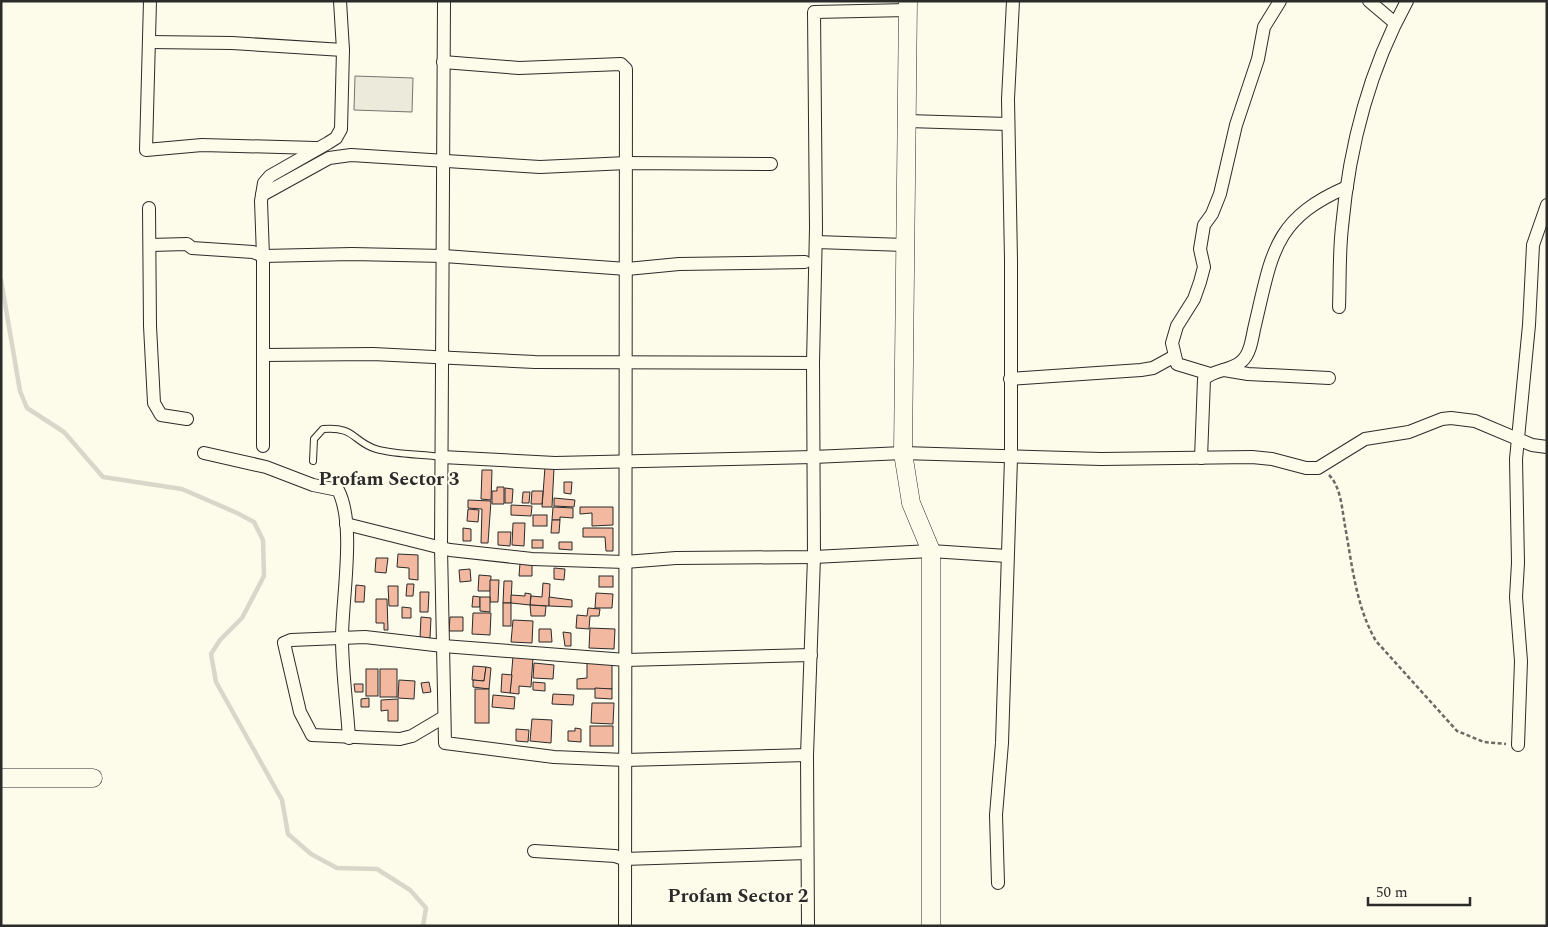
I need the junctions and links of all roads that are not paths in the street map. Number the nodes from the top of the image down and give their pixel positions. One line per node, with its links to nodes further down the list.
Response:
1 (150, 1): 10 (street)
2 (340, 1): 11 (street)
3 (444, 1): 12 (street)
4 (1280, 1): 33 (street)
5 (1369, 1): 9 (street)
6 (1407, 1): 9 (street)
7 (1014, 3): 14 (street)
8 (908, 6): 13 (main road); 23 (street)
9 (1395, 23): 19 (street)
10 (148, 42): 11 (street); 15 (street)
11 (343, 50): 15 (street)
12 (443, 62): 16 (street); 17 (street)
13 (907, 121): 14 (street); 25 (main road)
14 (1008, 124): 39 (street)
15 (316, 148): 20 (street)
16 (444, 160): 17 (street); 20 (street); 27 (street)
17 (626, 163): 18 (street); 29 (street)
18 (771, 164)
19 (1347, 187): 30 (street); 36 (street)
20 (262, 195): 26 (street)
21 (1547, 205): 41 (street)
22 (149, 208): 24 (street)
23 (816, 242): 25 (street); 35 (street)
24 (150, 245): 26 (street); 40 (street)
25 (905, 245): 45 (main road)
26 (263, 256): 27 (street); 31 (street)
27 (444, 256): 29 (street); 32 (street)
28 (805, 262): 29 (street)
29 (627, 268): 34 (street)
30 (1339, 307)
31 (264, 355): 32 (street); 42 (street)
32 (443, 356): 34 (street); 46 (street)
33 (1174, 357): 37 (street); 39 (street)
34 (627, 363): 35 (street); 51 (street)
35 (813, 363): 47 (street)
36 (1224, 370): 37 (street); 38 (street)
37 (1210, 374): 49 (street)
38 (1330, 378)
39 (1010, 379): 48 (street)
40 (187, 419)
41 (1518, 438): 43 (street); 49 (street); 64 (street)
42 (263, 446)
43 (1547, 447)
44 (204, 453): 52 (street)
45 (903, 453): 47 (street); 48 (street); 54 (main road)
46 (442, 457): 50 (lane); 51 (street); 53 (street)
47 (813, 457): 51 (street); 56 (street)
48 (1011, 458): 49 (street); 55 (street)
49 (1201, 458)
50 (313, 461)
51 (627, 462): 57 (street)
52 (346, 524): 53 (street); 58 (street)
53 (441, 548): 57 (street); 59 (street)
54 (931, 551): 55 (street); 56 (street); 75 (main road)
55 (1007, 556): 72 (street)
56 (814, 557): 57 (street); 60 (street)
57 (625, 562): 61 (street)
58 (342, 639): 59 (street); 63 (street); 63 (street)
59 (443, 646): 61 (street); 62 (street)
60 (811, 655): 61 (street); 65 (street)
61 (626, 660): 66 (street)
62 (444, 717): 63 (street); 66 (street)
63 (349, 738)
64 (1518, 744)
65 (807, 755): 66 (street); 70 (street)
66 (625, 760): 71 (street)
67 (1, 778): 68 (main road)
68 (93, 778)
69 (534, 851): 71 (street)
70 (807, 853): 71 (street); 74 (street)
71 (624, 860): 73 (street)
72 (998, 883)
73 (625, 926)
74 (808, 926)
75 (931, 926)

